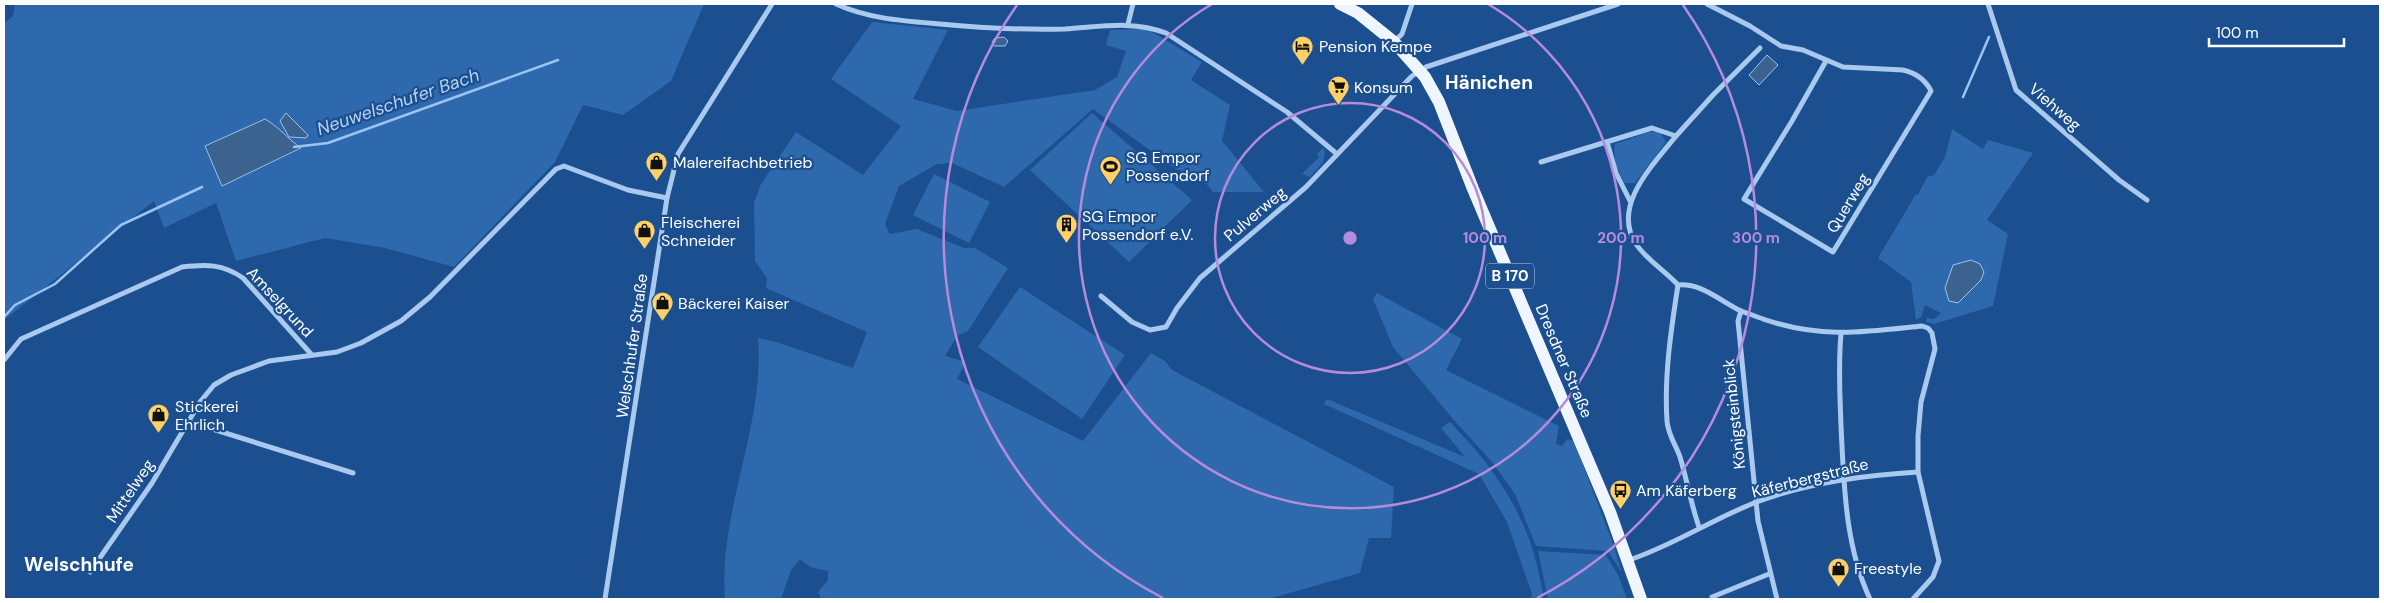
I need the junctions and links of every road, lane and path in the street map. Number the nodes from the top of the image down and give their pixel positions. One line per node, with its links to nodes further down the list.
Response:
1 (772, 4): 18 (street, Welschhufer Straße)
2 (836, 4): 9 (street)
3 (1133, 4): 9 (street)
4 (1340, 4): 10 (main road, Dresdner Straße / B 170)
5 (1412, 4): 10 (street)
6 (1618, 4): 13 (street)
7 (1707, 4): 12 (street, Querweg)
8 (1988, 4): 19 (street, Viehweg)
9 (1128, 24): 16 (street)
10 (1394, 42): 13 (main road, Dresdner Straße / B 170)
11 (1760, 48): 14 (street)
12 (1826, 61): 12 (street, Querweg)
13 (1420, 70): 16 (street, Pulverweg); 33 (main road, Dresdner Straße / B 170)
14 (1676, 136): 15 (street); 20 (street)
15 (1607, 142): 17 (street); 20 (street)
16 (1337, 154): 22 (street, Pulverweg)
17 (1541, 162)
18 (667, 198): 25 (street, Amselgrund); 37 (street, Welschhufer Straße)
19 (2147, 200)
20 (1630, 201): 21 (street)
21 (1678, 285): 23 (street); 32 (street)
22 (1102, 296)
23 (1741, 311): 24 (street); 31 (street, Königsteinblick)
24 (1840, 334): 28 (street); 30 (street)
25 (311, 354): 26 (street, Amselgrund); 27 (street, Mittelweg)
26 (4, 360)
27 (190, 422): 29 (street); 34 (street, Mittelweg)
28 (1918, 472): 30 (street, Käferbergstraße); 41 (street)
29 (353, 473)
30 (1843, 482): 31 (street, Käferbergstraße); 40 (street)
31 (1756, 503): 32 (street, Käferbergstraße); 35 (street, Königsteinblick)
32 (1699, 527): 33 (street, Käferbergstraße)
33 (1628, 561): 38 (main road, Dresdner Straße / B 170)
34 (90, 572)
35 (1769, 574): 36 (street); 39 (street, Königsteinblick)
36 (1712, 597)
37 (605, 599)
38 (1640, 599)
39 (1777, 599)
40 (1870, 599)
41 (1913, 599)

